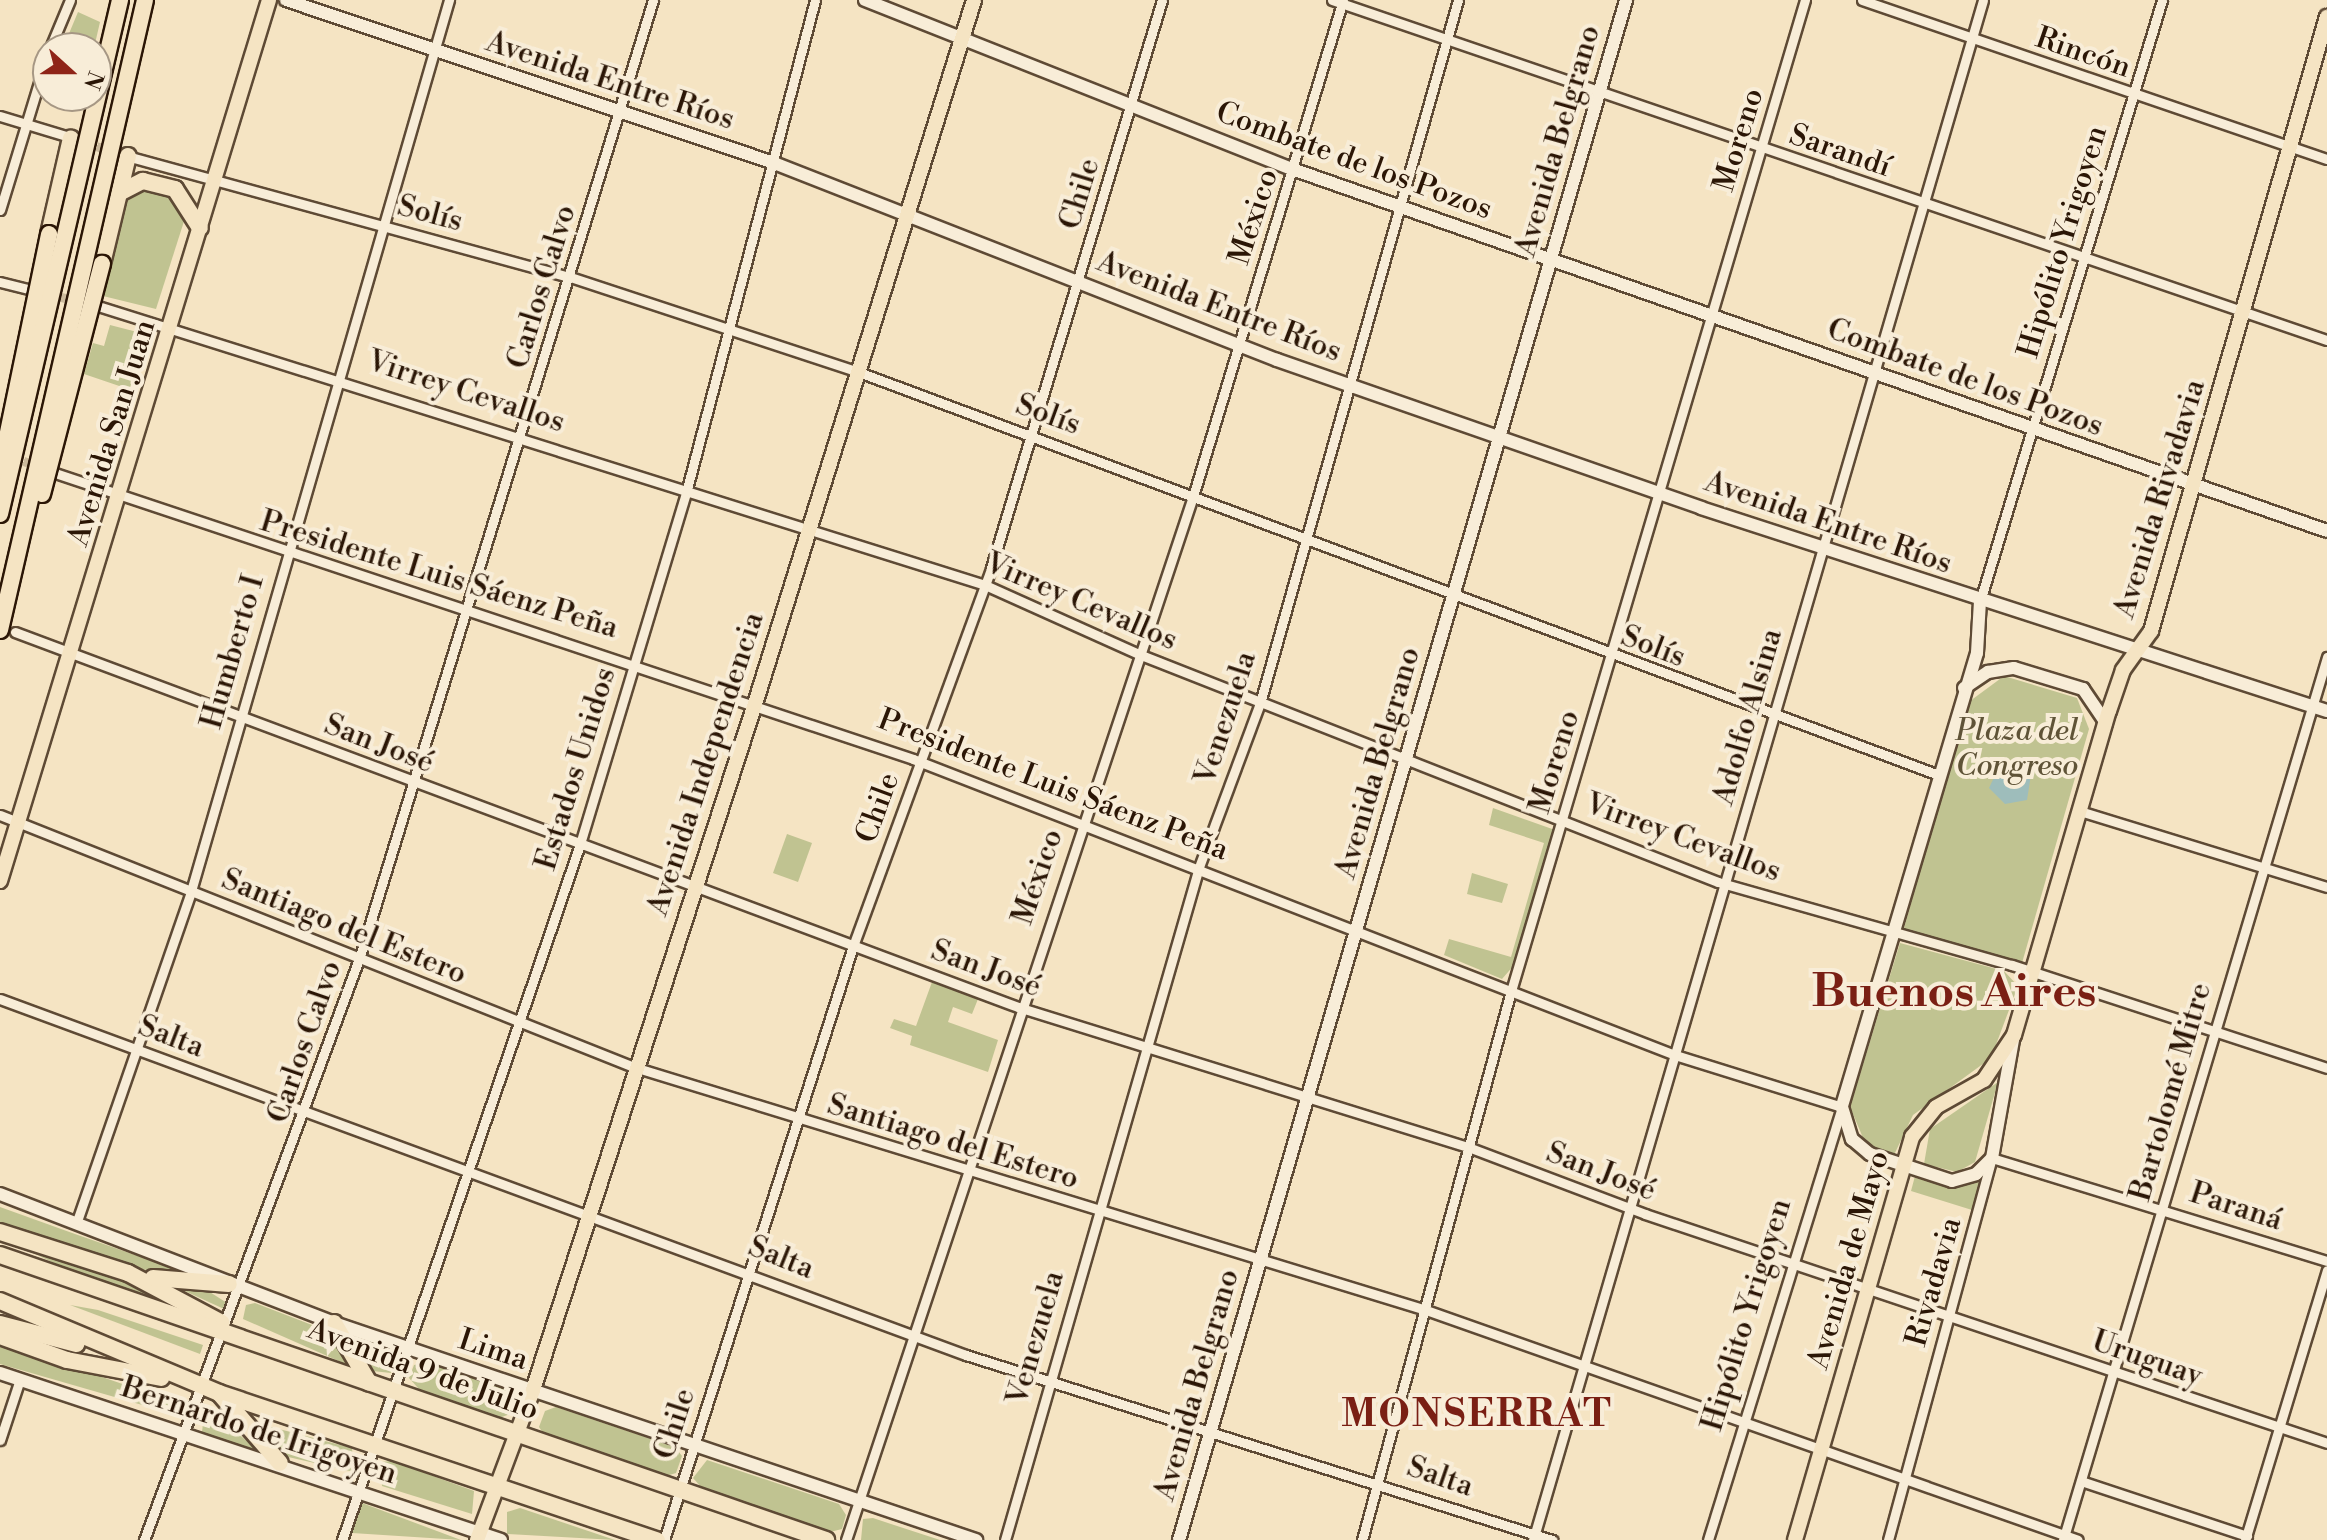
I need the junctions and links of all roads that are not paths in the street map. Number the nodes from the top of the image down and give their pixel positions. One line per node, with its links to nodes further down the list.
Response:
1 (70, 0): 20 (street)
2 (120, 0): 75 (highway, bridge)
3 (145, 0): 81 (highway, bridge)
4 (269, 0): 39 (main road, Avenida San Juan)
5 (286, 0): 24 (street, Avenida Entre Ríos)
6 (449, 0): 24 (street, Humberto I)
7 (653, 0): 29 (street, Carlos Calvo)
8 (815, 0): 37 (street, Estados Unidos)
9 (865, 0): 21 (street, Combate de los Pozos)
10 (974, 0): 21 (main road, Avenida Independencia)
11 (1162, 0): 28 (street, Chile)
12 (1458, 0): 23 (street, Venezuela)
13 (1626, 0): 25 (street, Avenida Belgrano)
14 (1805, 0): 34 (street, Moreno)
15 (1862, 0): 22 (street, Rincón)
16 (1983, 0): 22 (street, Adolfo Alsina)
17 (2162, 0): 26 (street, Hipólito Yrigoyen)
18 (1339, 1): 23 (street, Sarandí); 38 (street, México)
19 (2327, 17): 33 (main road, Avenida Rivadavia)
20 (57, 32)
21 (962, 39): 28 (street, Combate de los Pozos); 44 (main road, Avenida Independencia)
22 (1972, 41): 26 (street, Rincón); 41 (street, Adolfo Alsina)
23 (1447, 42): 25 (street, Sarandí); 42 (street, Venezuela)
24 (433, 50): 29 (street, Avenida Entre Ríos); 45 (street, Humberto I)
25 (1599, 92): 34 (street, Sarandí); 47 (street, Avenida Belgrano)
26 (2134, 95): 33 (street, Rincón); 48 (street, Hipólito Yrigoyen)
27 (32, 97): 31 (street)
28 (1132, 105): 38 (street, Combate de los Pozos); 51 (street, Chile)
29 (621, 111): 37 (street, Avenida Entre Ríos); 49 (street, Carlos Calvo)
30 (0, 116): 31 (street)
31 (23, 122): 32 (street); 43 (street)
32 (74, 138): 68 (highway, bridge)
33 (2290, 147): 36 (street, Rincón); 54 (main road, Avenida Rivadavia)
34 (1761, 150): 41 (street, Sarandí); 55 (street, Moreno)
35 (125, 155): 39 (street, Solís); 40 (highway)
36 (2327, 159)
37 (774, 163): 44 (street, Avenida Entre Ríos); 57 (street, Estados Unidos)
38 (1295, 170): 42 (street, Combate de los Pozos); 59 (street, México)
39 (214, 181): 45 (street, Solís); 46 (main road, Avenida San Juan)
40 (119, 193): 46 (highway); 81 (highway, bridge)
41 (1921, 205): 48 (street, Sarandí); 61 (street, Adolfo Alsina)
42 (1398, 206): 47 (street, Combate de los Pozos); 63 (street, Venezuela)
43 (0, 210)
44 (905, 213): 51 (street, Avenida Entre Ríos); 60 (main road, Avenida Independencia)
45 (379, 225): 49 (street, Solís); 62 (street, Humberto I)
46 (200, 228): 56 (main road, Avenida San Juan)
47 (1551, 260): 55 (street, Combate de los Pozos); 67 (street, Avenida Belgrano)
48 (2085, 262): 54 (street, Sarandí); 64 (street, Hipólito Yrigoyen)
49 (570, 277): 57 (street, Solís); 66 (street, Carlos Calvo)
50 (0, 282): 52 (street)
51 (1079, 282): 59 (street, Avenida Entre Ríos); 65 (street, Chile)
52 (31, 290)
53 (98, 306): 56 (street, Virrey Cevallos)
54 (2243, 313): 58 (street, Sarandí); 70 (main road, Avenida Rivadavia)
55 (1710, 315): 61 (street, Combate de los Pozos); 73 (street, Moreno)
56 (172, 324): 62 (street, Virrey Cevallos); 74 (main road, Avenida San Juan)
57 (730, 329): 60 (street, Solís); 71 (street, Estados Unidos)
58 (2327, 340)
59 (1239, 345): 63 (street, Avenida Entre Ríos); 72 (street, México)
60 (856, 371): 65 (street, Solís); 76 (main road, Avenida Independencia)
61 (1872, 371): 64 (street, Combate de los Pozos); 79 (street, Adolfo Alsina)
62 (335, 375): 66 (street, Virrey Cevallos); 80 (street, Humberto I)
63 (1348, 385): 67 (street, Avenida Entre Ríos); 78 (street, Venezuela)
64 (2033, 430): 70 (street, Combate de los Pozos); 84 (street, Hipólito Yrigoyen)
65 (1033, 435): 72 (street, Solís); 82 (street, Chile)
66 (522, 436): 71 (street, Virrey Cevallos); 85 (street, Carlos Calvo)
67 (1500, 437): 73 (street, Avenida Entre Ríos); 83 (street, Avenida Belgrano)
68 (0, 471)
69 (55, 473): 74 (street, Presidente Luis Sáenz Peña)
70 (2193, 486): 77 (street, Combate de los Pozos); 87 (main road, Avenida Rivadavia)
71 (687, 489): 76 (street, Virrey Cevallos); 92 (street, Estados Unidos)
72 (1194, 493): 78 (street, Solís); 89 (street, México)
73 (1660, 493): 79 (street, Avenida Entre Ríos); 90 (street, Moreno)
74 (120, 496): 80 (street, Presidente Luis Sáenz Peña); 88 (main road, Avenida San Juan)
75 (0, 514)
76 (808, 528): 82 (street, Virrey Cevallos); 95 (main road, Avenida Independencia)
77 (2327, 531)
78 (1302, 534): 83 (street, Solís); 94 (street, Venezuela)
79 (1821, 550): 84 (street, Avenida Entre Ríos); 99 (street, Adolfo Alsina)
80 (286, 556): 85 (street, Presidente Luis Sáenz Peña); 98 (street, Humberto I)
81 (15, 575): 86 (highway, bridge)
82 (985, 585): 89 (street, Virrey Cevallos); 102 (street, Chile)
83 (1453, 596): 90 (street, Solís); 101 (street, Avenida Belgrano)
84 (1980, 601): 87 (street, Avenida Entre Ríos); 93 (street, Hipólito Yrigoyen)
85 (468, 613): 92 (street, Presidente Luis Sáenz Peña); 104 (street, Carlos Calvo)
86 (8, 631): 88 (street, San José)
87 (2137, 651): 96 (street, Avenida Entre Ríos); 100 (main road, Avenida Rivadavia)
88 (72, 653): 98 (street, San José); 108 (main road, Avenida San Juan)
89 (1141, 655): 94 (street, Virrey Cevallos); 109 (street, México)
90 (1612, 657): 99 (street, Solís); 107 (street, Moreno)
91 (2327, 657): 96 (street, Bartolomé Mitre)
92 (633, 663): 95 (street, Presidente Luis Sáenz Peña); 110 (street, Estados Unidos)
93 (1963, 689): 100 (street); 103 (street, Hipólito Yrigoyen)
94 (1260, 703): 101 (street, Virrey Cevallos); 112 (street, Venezuela)
95 (755, 704): 102 (street, Presidente Luis Sáenz Peña); 115 (main road, Avenida Independencia)
96 (2312, 706): 97 (street, Avenida Entre Ríos); 111 (street, Bartolomé Mitre)
97 (2327, 711)
98 (240, 716): 104 (street, San José); 117 (street, Humberto I)
99 (1771, 718): 103 (street, Solís); 114 (street, Adolfo Alsina)
100 (2106, 723): 105 (main road, Avenida Rivadavia)
101 (1406, 759): 107 (street, Virrey Cevallos); 118 (street, Avenida Belgrano)
102 (920, 763): 109 (street, Presidente Luis Sáenz Peña); 120 (street, Chile)
103 (1939, 775): 119 (street, Hipólito Yrigoyen)
104 (416, 785): 110 (street, San José); 121 (street, Carlos Calvo)
105 (2080, 811): 111 (street); 122 (main road, Avenida Rivadavia)
106 (0, 815): 108 (street, Santiago del Estero)
107 (1563, 821): 114 (street, Virrey Cevallos); 123 (street, Moreno)
108 (19, 823): 113 (main road, Avenida San Juan); 117 (street, Santiago del Estero)
109 (1080, 826): 112 (street, Presidente Luis Sáenz Peña); 125 (street, México)
110 (580, 844): 115 (street, San José); 126 (street, Estados Unidos)
111 (2262, 865): 116 (street); 127 (street, Bartolomé Mitre)
112 (1199, 867): 118 (street, Presidente Luis Sáenz Peña); 130 (street, Venezuela)
113 (0, 881)
114 (1726, 883): 119 (street, Virrey Cevallos); 131 (street, Adolfo Alsina)
115 (695, 887): 120 (street, San José); 132 (main road, Avenida Independencia)
116 (2327, 887)
117 (191, 891): 121 (street, Santiago del Estero); 129 (street, Humberto I)
118 (1356, 927): 123 (street, Presidente Luis Sáenz Peña); 134 (street, Avenida Belgrano)
119 (1893, 934): 122 (street, Virrey Cevallos); 135 (street, Hipólito Yrigoyen)
120 (853, 946): 125 (street, San José); 137 (street, Chile)
121 (360, 956): 126 (street, Santiago del Estero); 136 (street, Carlos Calvo)
122 (2034, 972): 127 (street, Virrey Cevallos); 128 (main road, Avenida Rivadavia)
123 (1511, 991): 131 (street, Presidente Luis Sáenz Peña); 138 (street, Moreno)
124 (0, 999): 129 (street, Salta)
125 (1018, 1007): 130 (street, San José); 141 (street, México)
126 (521, 1026): 132 (street, Santiago del Estero); 142 (street, Estados Unidos)
127 (2215, 1029): 133 (street, Virrey Cevallos); 144 (street, Bartolomé Mitre)
128 (2014, 1035): 139 (street, Rivadavia); 140 (main road, Avenida de Mayo)
129 (137, 1050): 136 (street, Salta); 148 (street, Humberto I)
130 (1149, 1053): 134 (street, San José); 146 (street, Venezuela)
131 (1675, 1055): 135 (street, Presidente Luis Sáenz Peña); 145 (street, Adolfo Alsina)
132 (634, 1067): 137 (street, Santiago del Estero); 147 (main road, Avenida Independencia)
133 (2327, 1068)
134 (1307, 1095): 138 (street, San José); 153 (street, Avenida Belgrano)
135 (1842, 1107): 140 (street); 151 (street, Hipólito Yrigoyen)
136 (307, 1113): 142 (street, Salta); 157 (street, Carlos Calvo)
137 (795, 1118): 141 (street, Santiago del Estero); 156 (street, Chile)
138 (1468, 1147): 145 (street, San José); 160 (street, Moreno)
139 (1992, 1158): 140 (street); 144 (street, Paraná); 161 (street, Rivadavia)
140 (1903, 1166): 158 (main road, Avenida de Mayo)
141 (963, 1171): 146 (street, Santiago del Estero); 165 (street, México)
142 (469, 1174): 147 (street, Salta); 167 (street, Estados Unidos)
143 (0, 1194): 148 (street, Lima)
144 (2162, 1208): 152 (street, Paraná); 171 (street, Bartolomé Mitre)
145 (1631, 1209): 151 (street, San José); 169 (street, Adolfo Alsina)
146 (1098, 1213): 153 (street, Santiago del Estero); 173 (street, Venezuela)
147 (586, 1216): 156 (street, Salta); 176 (main road, Avenida Independencia)
148 (77, 1221): 157 (street, Lima)
149 (0, 1232): 155 (highway)
150 (0, 1255): 164 (highway, Avenida 9 de Julio)
151 (1789, 1261): 158 (street, San José); 179 (street, Hipólito Yrigoyen)
152 (2327, 1261)
153 (1260, 1262): 160 (street, Santiago del Estero); 181 (street, Avenida Belgrano)
154 (2327, 1270): 180 (street)
155 (128, 1273): 157 (highway); 164 (highway)
156 (752, 1273): 165 (street, Salta); 186 (street, Chile)
157 (235, 1286): 162 (street, Lima); 164 (street, Carlos Calvo)
158 (1869, 1288): 161 (street, San José); 188 (main road, Avenida de Mayo)
159 (0, 1301): 168 (highway)
160 (1426, 1310): 169 (street, Santiago del Estero); 192 (street, Moreno)
161 (1952, 1317): 171 (street, Uruguay); 190 (street, Rivadavia)
162 (334, 1323): 167 (street, Lima); 174 (highway)
163 (0, 1324): 168 (highway)
164 (226, 1327): 174 (highway, Avenida 9 de Julio); 175 (street, Carlos Calvo)
165 (910, 1334): 173 (street, Salta); 196 (street, México)
166 (0, 1336): 175 (highway)
167 (409, 1349): 176 (street, Lima); 177 (street, Estados Unidos)
168 (132, 1358): 175 (highway)
169 (1585, 1365): 179 (street, Santiago del Estero); 198 (street, Adolfo Alsina)
170 (0, 1373): 172 (street, Bernardo de Irigoyen)
171 (2114, 1374): 180 (street, Uruguay); 191 (street, Bartolomé Mitre)
172 (20, 1379): 182 (street, Bernardo de Irigoyen); 184 (street)
173 (1048, 1381): 181 (street, Salta); 210 (street, Venezuela)
174 (369, 1383): 177 (highway, Avenida 9 de Julio)
175 (202, 1386): 178 (highway); 182 (street, Carlos Calvo)
176 (533, 1390): 183 (main road, Avenida Independencia); 186 (street, Lima)
177 (394, 1392): 183 (highway, Avenida 9 de Julio); 187 (street, Estados Unidos)
178 (219, 1393): 187 (highway); 189 (highway)
179 (1742, 1425): 188 (street, Santiago del Estero); 214 (street, Hipólito Yrigoyen)
180 (2277, 1429): 185 (street, Uruguay); 201 (street)
181 (1212, 1430): 192 (street, Salta); 211 (street, Avenida Belgrano)
182 (183, 1433): 189 (street, Bernardo de Irigoyen); 202 (street, Carlos Calvo)
183 (516, 1435): 193 (main road, Avenida Independencia); 195 (highway, Avenida 9 de Julio)
184 (0, 1440)
185 (2327, 1443)
186 (693, 1444): 195 (street, Chile); 196 (street, Lima)
187 (376, 1445): 193 (highway); 194 (street, Estados Unidos)
188 (1820, 1452): 190 (street, Santiago del Estero); 215 (main road, Avenida de Mayo)
189 (280, 1463): 194 (street, Bernardo de Irigoyen)
190 (1904, 1480): 200 (street, Santiago del Estero); 216 (street, Rivadavia)
191 (2081, 1481): 200 (street, Bartolomé Mitre); 201 (street)
192 (1379, 1482): 198 (street, Salta); 212 (street, Moreno)
193 (497, 1486): 197 (main road, Avenida Independencia); 205 (highway)
194 (361, 1490): 197 (street, Bernardo de Irigoyen); 199 (street, Estados Unidos)
195 (680, 1491): 206 (street, Chile); 207 (highway, Avenida 9 de Julio)
196 (860, 1501): 208 (street, México); 209 (street, Lima)
197 (478, 1536): 204 (street, Bernardo de Irigoyen)
198 (1534, 1537): 213 (street, Salta)
199 (343, 1538): 203 (street)
200 (2064, 1538): 217 (street, Santiago del Estero)
201 (2246, 1538)
202 (144, 1540)
203 (355, 1540)
204 (501, 1540)
205 (657, 1540)
206 (664, 1540)
207 (826, 1540)
208 (846, 1540)
209 (976, 1540)
210 (1005, 1540)
211 (1179, 1540)
212 (1362, 1540)
213 (1552, 1540)
214 (1708, 1540)
215 (1795, 1540)
216 (1888, 1540)
217 (2078, 1540)

